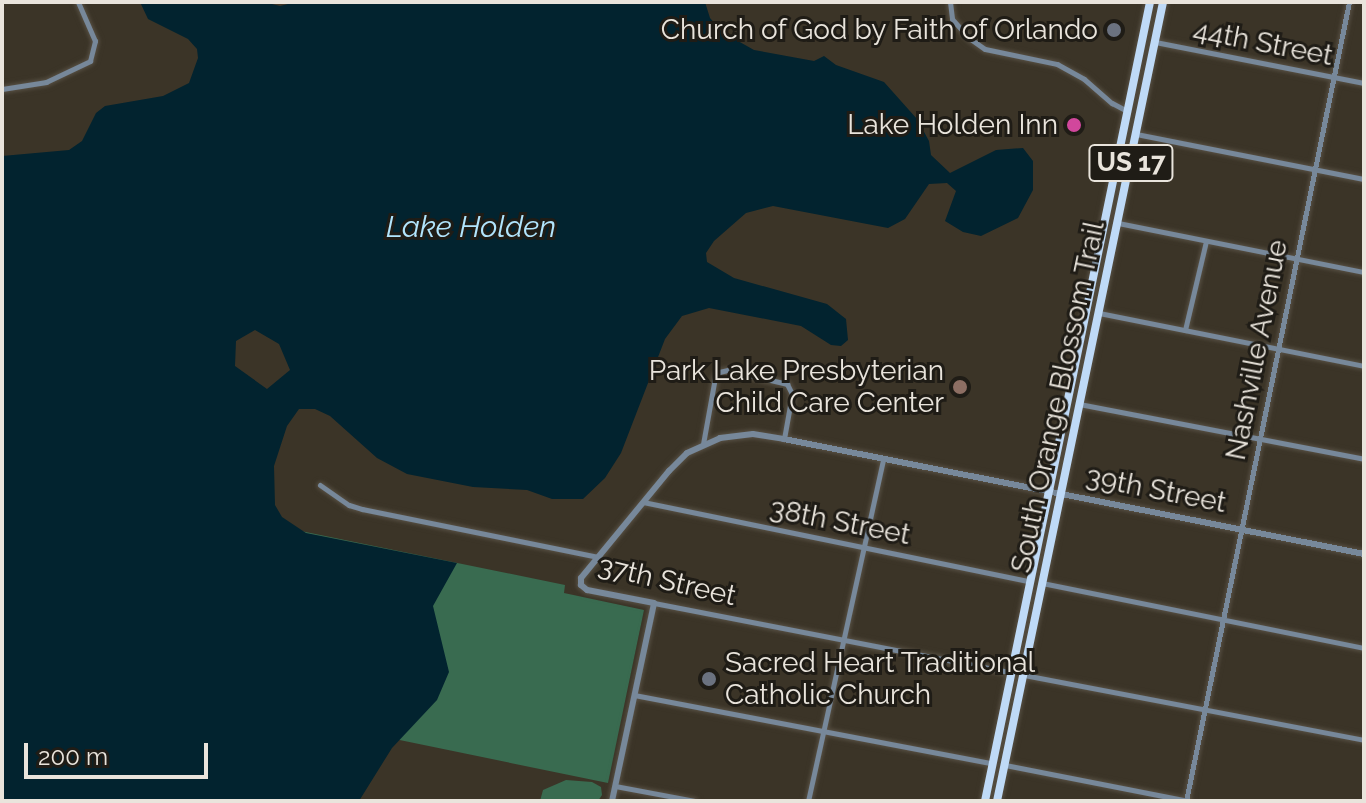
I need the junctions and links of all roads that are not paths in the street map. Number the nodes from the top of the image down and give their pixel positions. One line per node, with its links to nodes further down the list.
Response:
1 (78, 2): 9 (street)
2 (950, 2): 10 (street)
3 (1150, 2): 10 (main road, South Orange Blossom Trail / US 17)
4 (1163, 2): 6 (main road, South Orange Blossom Trail / US 17)
5 (1349, 2): 7 (street, Nashville Avenue)
6 (1155, 42): 7 (street, 44th Street); 11 (main road, South Orange Blossom Trail / US 17)
7 (1334, 77): 8 (street, 44th Street); 12 (street, Nashville Avenue)
8 (1364, 83)
9 (2, 89)
10 (1128, 111): 18 (main road, South Orange Blossom Trail / US 17)
11 (1136, 134): 12 (street); 14 (main road, South Orange Blossom Trail / US 17)
12 (1315, 170): 13 (street); 16 (street, Nashville Avenue)
13 (1364, 179)
14 (1118, 223): 15 (street); 19 (main road, South Orange Blossom Trail / US 17)
15 (1206, 241): 16 (street); 20 (street)
16 (1296, 258): 17 (street); 21 (street, Nashville Avenue)
17 (1364, 272)
18 (1090, 291): 19 (main road); 30 (main road, South Orange Blossom Trail / US 17)
19 (1098, 312): 20 (street); 23 (main road, South Orange Blossom Trail / US 17)
20 (1185, 330): 21 (street)
21 (1278, 348): 22 (street); 25 (street, Nashville Avenue)
22 (1364, 366)
23 (1078, 404): 25 (street); 31 (main road, South Orange Blossom Trail / US 17)
24 (784, 439): 26 (street, 39th Street); 26 (street); 27 (street, 39th Street)
25 (1260, 439): 28 (street); 33 (street, Nashville Avenue)
26 (703, 444): 32 (street)
27 (883, 459): 30 (street, 39th Street); 34 (street)
28 (1364, 459)
29 (320, 485): 36 (street, 37th Street)
30 (1047, 491): 31 (street, 39th Street); 37 (main road, South Orange Blossom Trail / US 17)
31 (1060, 493): 33 (street, 39th Street); 38 (main road, South Orange Blossom Trail / US 17)
32 (643, 502): 34 (street, 38th Street); 36 (street)
33 (1241, 529): 35 (street, 39th Street); 40 (street, Nashville Avenue)
34 (863, 547): 37 (street, 38th Street); 41 (street)
35 (1364, 554)
36 (598, 557): 39 (street, 37th Street)
37 (1029, 581): 43 (main road, South Orange Blossom Trail / US 17)
38 (1041, 583): 40 (street); 44 (main road, South Orange Blossom Trail / US 17)
39 (654, 603): 41 (street, 37th Street); 45 (street)
40 (1223, 620): 42 (street); 46 (street, Nashville Avenue)
41 (841, 642): 43 (street, 37th Street); 47 (street)
42 (1364, 648)
43 (1010, 672): 49 (main road, South Orange Blossom Trail / US 17)
44 (1023, 675): 46 (street); 50 (main road, South Orange Blossom Trail / US 17)
45 (634, 695): 47 (street); 51 (street)
46 (1205, 710): 48 (street); 57 (street, Nashville Avenue)
47 (822, 731): 49 (street); 54 (street)
48 (1364, 740)
49 (992, 763): 55 (main road, South Orange Blossom Trail / US 17)
50 (1004, 765): 56 (main road, South Orange Blossom Trail / US 17); 57 (street)
51 (615, 786): 52 (street); 53 (street)
52 (612, 801)
53 (695, 801)
54 (808, 801)
55 (988, 801)
56 (997, 801)
57 (1187, 801)

